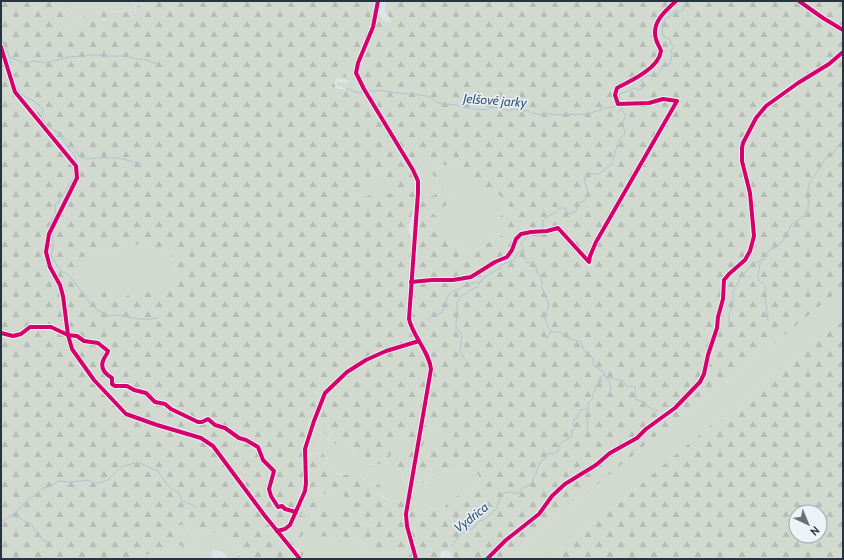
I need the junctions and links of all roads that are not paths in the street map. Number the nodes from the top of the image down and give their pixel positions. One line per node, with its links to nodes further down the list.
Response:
1 (378, 1): 4 (street)
2 (1, 47): 3 (street)
3 (300, 559)
4 (416, 559)

